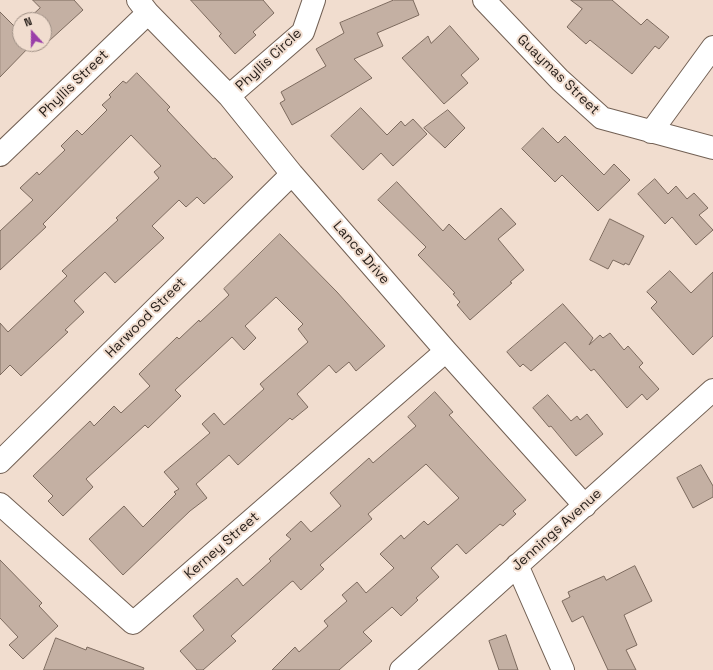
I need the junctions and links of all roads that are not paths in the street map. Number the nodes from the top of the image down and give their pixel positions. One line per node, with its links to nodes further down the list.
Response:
1 (314, 0): 5 (street, Phyllis Circle)
2 (484, 0): 6 (street, Guaymas Street)
3 (143, 6): 5 (street, Lance Drive); 8 (street, Phyllis Street)
4 (713, 47): 6 (street)
5 (229, 96): 9 (street, Lance Drive)
6 (651, 132): 7 (street, Guaymas Street)
7 (713, 148)
8 (0, 155)
9 (292, 174): 10 (street, Lance Drive); 12 (street, Harwood Street)
10 (446, 351): 13 (street, Kerney Street); 14 (street, Lance Drive)
11 (713, 390): 14 (street, Jennings Avenue)
12 (0, 462)
13 (0, 504)
14 (585, 506): 15 (street, Jennings Avenue)
15 (517, 565): 16 (street, Jennings Avenue); 17 (street)
16 (401, 670)
17 (563, 670)

